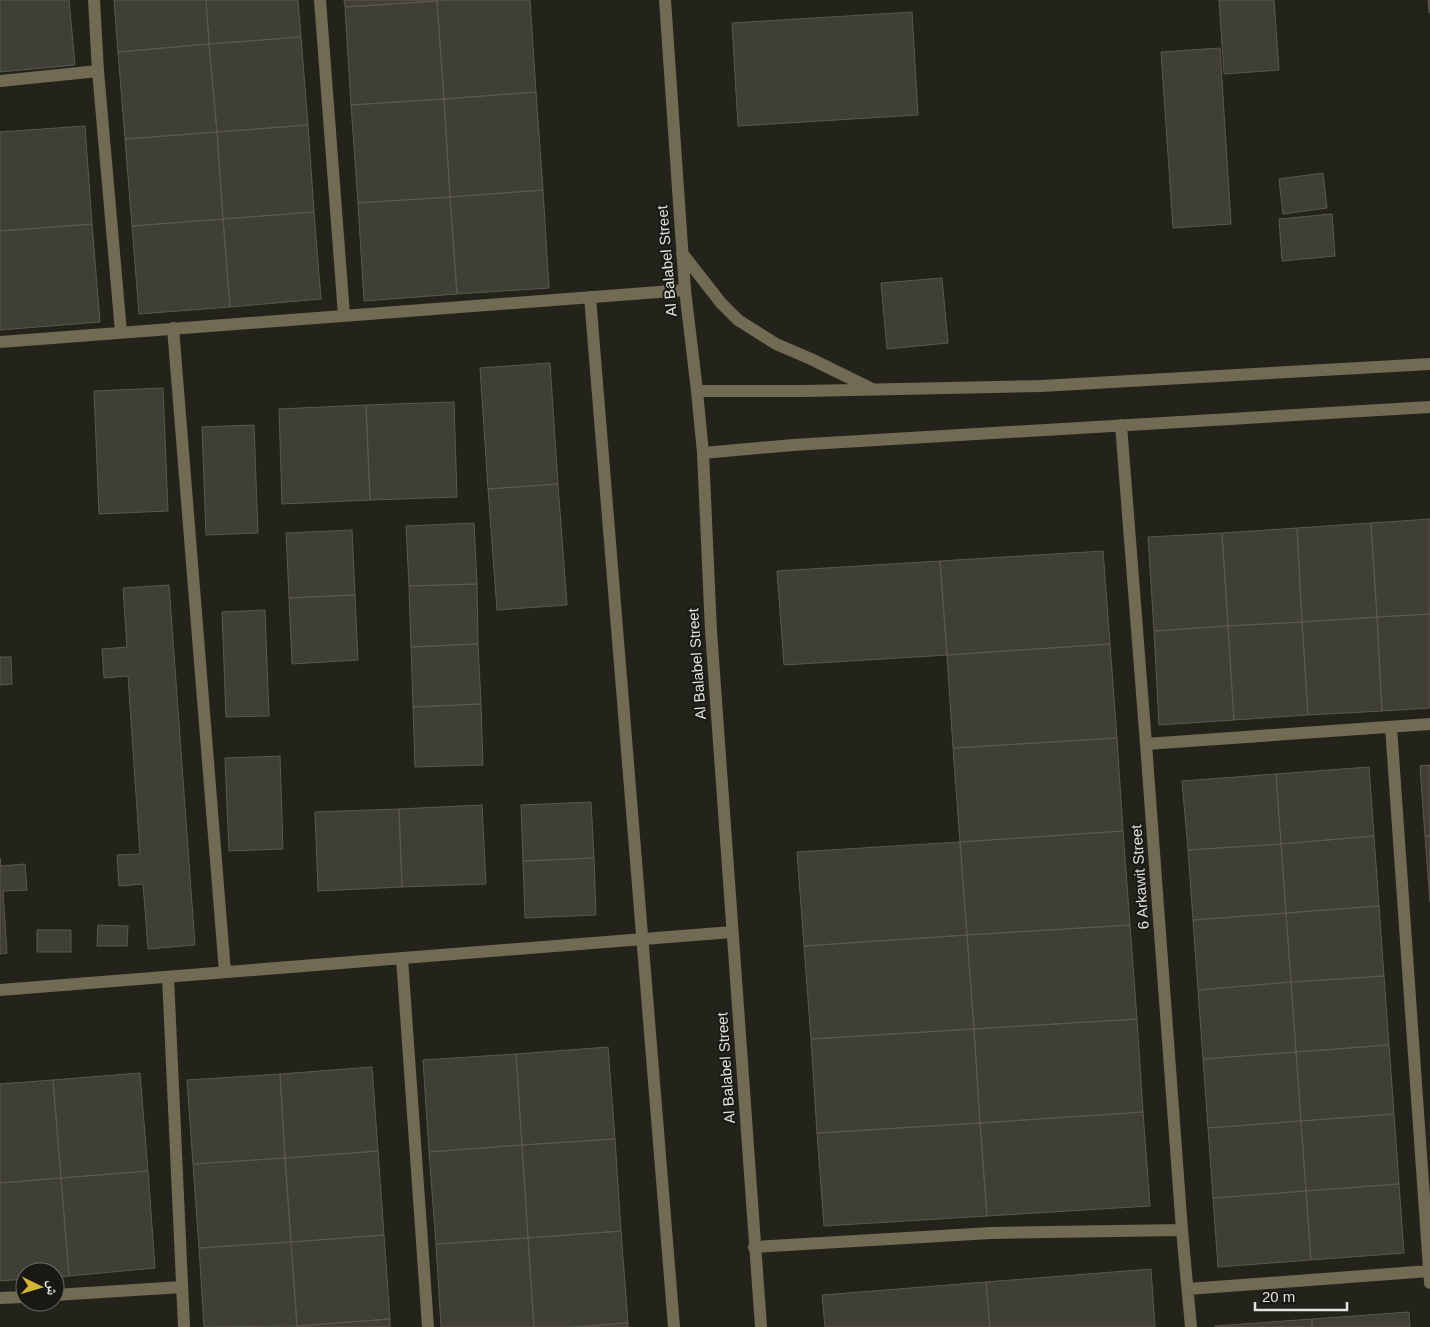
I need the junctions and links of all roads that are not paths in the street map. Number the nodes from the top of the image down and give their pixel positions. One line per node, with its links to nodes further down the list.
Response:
1 (94, 0): 4 (street)
2 (320, 0): 9 (street)
3 (665, 0): 6 (street, Al Balabel Street)
4 (98, 71): 5 (street); 11 (street)
5 (0, 81)
6 (682, 253): 7 (street, Al Balabel Street); 14 (street)
7 (685, 290): 8 (street); 15 (street, Al Balabel Street)
8 (590, 297): 9 (street); 23 (street)
9 (344, 315): 10 (street)
10 (173, 328): 11 (street); 25 (street)
11 (121, 332): 12 (street)
12 (0, 342)
13 (1430, 364): 14 (street)
14 (874, 390): 15 (street)
15 (697, 391): 18 (street, Al Balabel Street)
16 (1430, 407): 17 (street)
17 (1121, 425): 18 (street); 21 (street, 6 Arkawit Street)
18 (703, 453): 22 (street, Al Balabel Street)
19 (1430, 724): 20 (street)
20 (1391, 728): 21 (street); 30 (street)
21 (1146, 744): 28 (street, 6 Arkawit Street)
22 (732, 932): 23 (street); 29 (street, Al Balabel Street)
23 (643, 939): 24 (street); 38 (street)
24 (402, 958): 25 (street); 37 (street)
25 (225, 972): 26 (street)
26 (168, 977): 27 (street); 31 (street)
27 (0, 990)
28 (1182, 1230): 29 (street); 32 (street, 6 Arkawit Street)
29 (754, 1246): 39 (street, Al Balabel Street)
30 (1430, 1275): 32 (street)
31 (182, 1287): 33 (street); 36 (street)
32 (1188, 1289): 40 (street, 6 Arkawit Street)
33 (65, 1294)
34 (15, 1297): 35 (street)
35 (0, 1298)
36 (184, 1327)
37 (428, 1327)
38 (674, 1327)
39 (760, 1327)
40 (1190, 1327)

